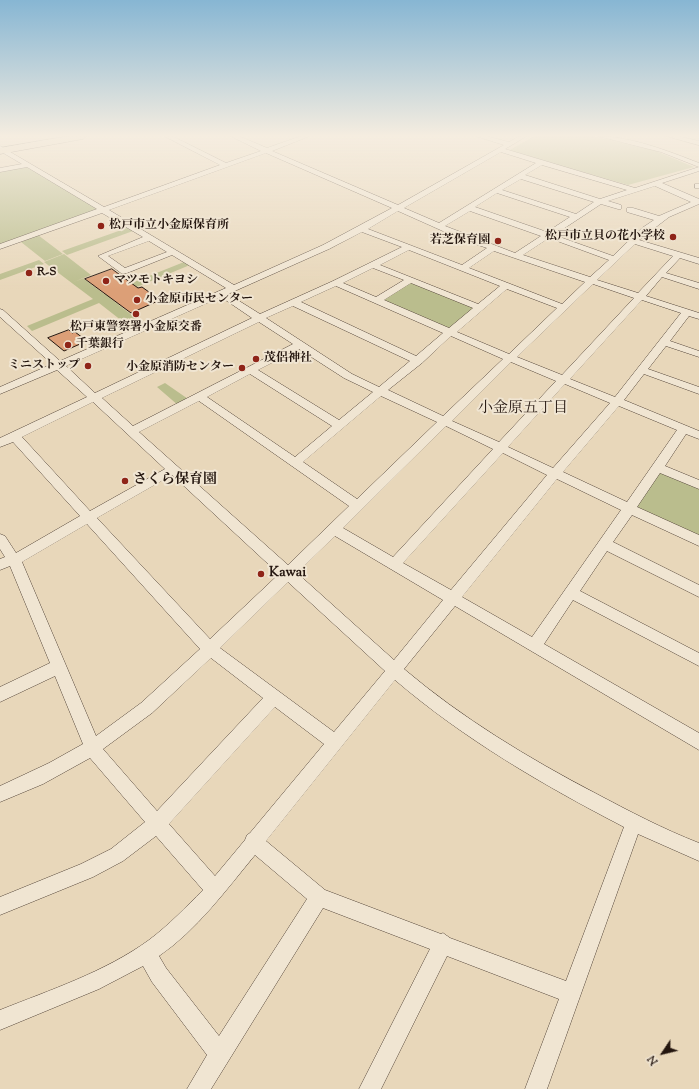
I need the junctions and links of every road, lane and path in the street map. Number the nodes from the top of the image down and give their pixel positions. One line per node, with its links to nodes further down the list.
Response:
1 (64, 187): 17 (street)
2 (166, 187): 17 (street)
3 (349, 187): 15 (street)
4 (435, 187): 15 (street)
5 (503, 187): 11 (street)
6 (555, 187): 12 (street)
7 (625, 187): 10 (street)
8 (645, 187): 10 (street)
9 (664, 187): 13 (street)
10 (636, 190): 12 (street)
11 (497, 191): 16 (street); 19 (street)
12 (601, 201): 14 (street); 19 (street)
13 (698, 202): 20 (street)
14 (618, 207)
15 (398, 208): 21 (street); 22 (street)
16 (468, 208): 21 (street); 23 (street)
17 (103, 210): 24 (street); 27 (street)
18 (630, 210): 20 (street)
19 (577, 216): 23 (street)
20 (659, 220): 25 (street)
21 (440, 226): 28 (street)
22 (362, 229): 26 (street); 42 (street)
23 (547, 235): 31 (street); 32 (street)
24 (149, 238): 29 (street); 29 (street)
25 (633, 241): 30 (street); 32 (street)
26 (409, 247): 34 (street); 35 (street)
27 (0, 248)
28 (493, 248): 31 (street); 35 (street)
29 (173, 252): 42 (street)
30 (678, 255): 33 (street); 36 (street)
31 (516, 256): 38 (street)
32 (615, 259): 38 (street)
33 (699, 261)
34 (373, 265): 37 (street); 39 (street)
35 (463, 268): 40 (street)
36 (661, 274): 41 (street); 44 (street)
37 (410, 280): 45 (street); 47 (street)
38 (592, 281): 44 (street); 48 (street)
39 (336, 283): 45 (street); 46 (street)
40 (506, 285): 47 (street); 48 (street)
41 (699, 286)
42 (233, 288): 43 (street)
43 (221, 293): 51 (street); 58 (street)
44 (640, 296): 50 (street); 61 (street)
45 (376, 301): 52 (street)
46 (295, 303): 51 (street); 57 (street)
47 (479, 307): 52 (street)
48 (564, 308): 56 (street)
49 (0, 312): 58 (street)
50 (693, 314): 53 (street)
51 (259, 318): 54 (street); 66 (street)
52 (450, 331): 56 (street); 57 (street)
53 (664, 342): 55 (street); 60 (street)
54 (299, 345): 59 (street); 63 (street)
55 (699, 354)
56 (510, 358): 61 (street); 68 (street)
57 (418, 361): 63 (street)
58 (59, 365): 62 (street); 66 (street)
59 (251, 370): 65 (street); 69 (street)
60 (643, 370): 64 (street); 67 (street)
61 (563, 380): 67 (street); 75 (street)
62 (0, 391)
63 (380, 391): 68 (street); 69 (street)
64 (699, 391)
65 (199, 396): 71 (street); 76 (street)
66 (95, 397): 71 (street); 73 (street)
67 (618, 401): 70 (street); 79 (street)
68 (446, 422): 75 (street); 81 (street)
69 (340, 425): 76 (street)
70 (684, 429): 72 (street); 77 (street)
71 (132, 431): 78 (street)
72 (699, 435)
73 (14, 436): 74 (street); 83 (street)
74 (0, 443)
75 (500, 447): 79 (street); 89 (street)
76 (295, 463): 81 (street)
77 (658, 468): 80 (street); 82 (street)
78 (174, 469): 83 (street); 90 (street)
79 (555, 473): 82 (street); 93 (street)
80 (699, 485)
81 (358, 506): 84 (street)
82 (630, 508): 86 (street); 87 (street)
83 (89, 518): 88 (street); 95 (street)
84 (334, 529): 89 (street); 90 (street)
85 (0, 539): 88 (street)
86 (699, 540)
87 (605, 544): 91 (street); 92 (street)
88 (9, 561): 97 (street)
89 (394, 564): 93 (street)
90 (288, 574): 95 (street); 98 (street)
91 (699, 591)
92 (572, 593): 94 (street); 96 (street)
93 (452, 598): 94 (street); 98 (street)
94 (534, 646): 102 (street)
95 (210, 649): 100 (street); 103 (street)
96 (699, 660)
97 (58, 667): 99 (street); 103 (street)
98 (394, 669): 101 (street); 105 (street)
99 (0, 695)
100 (275, 696): 101 (street); 106 (street)
101 (335, 742): 107 (street)
102 (699, 742)
103 (92, 747): 104 (street); 106 (street)
104 (0, 794)
105 (634, 822): 108 (street); 114 (street)
106 (156, 824): 109 (street); 111 (street)
107 (253, 841): 109 (street); 110 (street)
108 (697, 847)
109 (215, 890): 113 (street)
110 (319, 897): 112 (street); 116 (street)
111 (0, 906)
112 (443, 943): 114 (street); 118 (street)
113 (146, 953): 115 (street); 116 (street)
114 (570, 993): 119 (street)
115 (0, 1020)
116 (220, 1054): 117 (street)
117 (198, 1089)
118 (370, 1089)
119 (536, 1089)

